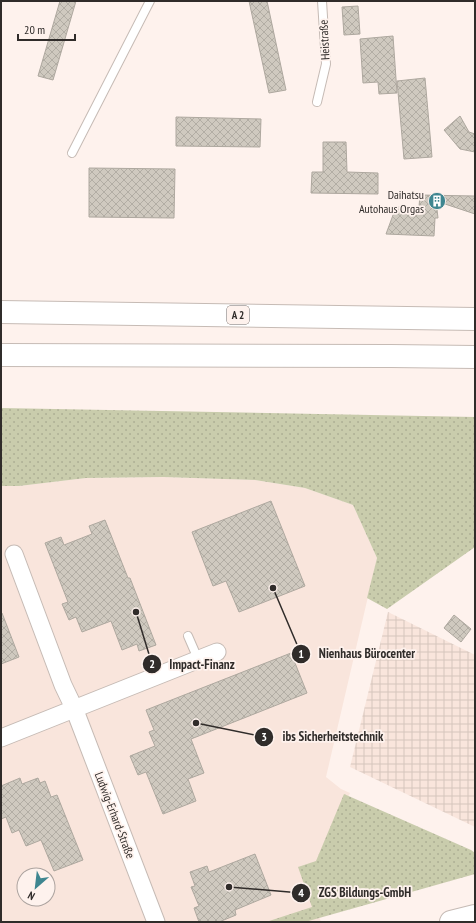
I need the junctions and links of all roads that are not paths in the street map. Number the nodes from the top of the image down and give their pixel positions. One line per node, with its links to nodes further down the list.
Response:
1 (150, 1): 4 (lane)
2 (322, 1): 3 (lane, Heistraße)
3 (317, 102)
4 (72, 153)
5 (1, 312): 6 (main road, A 2)
6 (475, 319)
7 (1, 355): 8 (main road)
8 (475, 357)
9 (14, 554): 13 (street, Ludwig-Erhard-Straße)
10 (188, 636): 12 (lane)
11 (217, 652): 12 (street)
12 (198, 659): 13 (street)
13 (74, 708): 14 (street); 16 (street, Ludwig-Erhard-Straße)
14 (1, 738)
15 (475, 916): 17 (main road)
16 (156, 922)
17 (451, 922)

